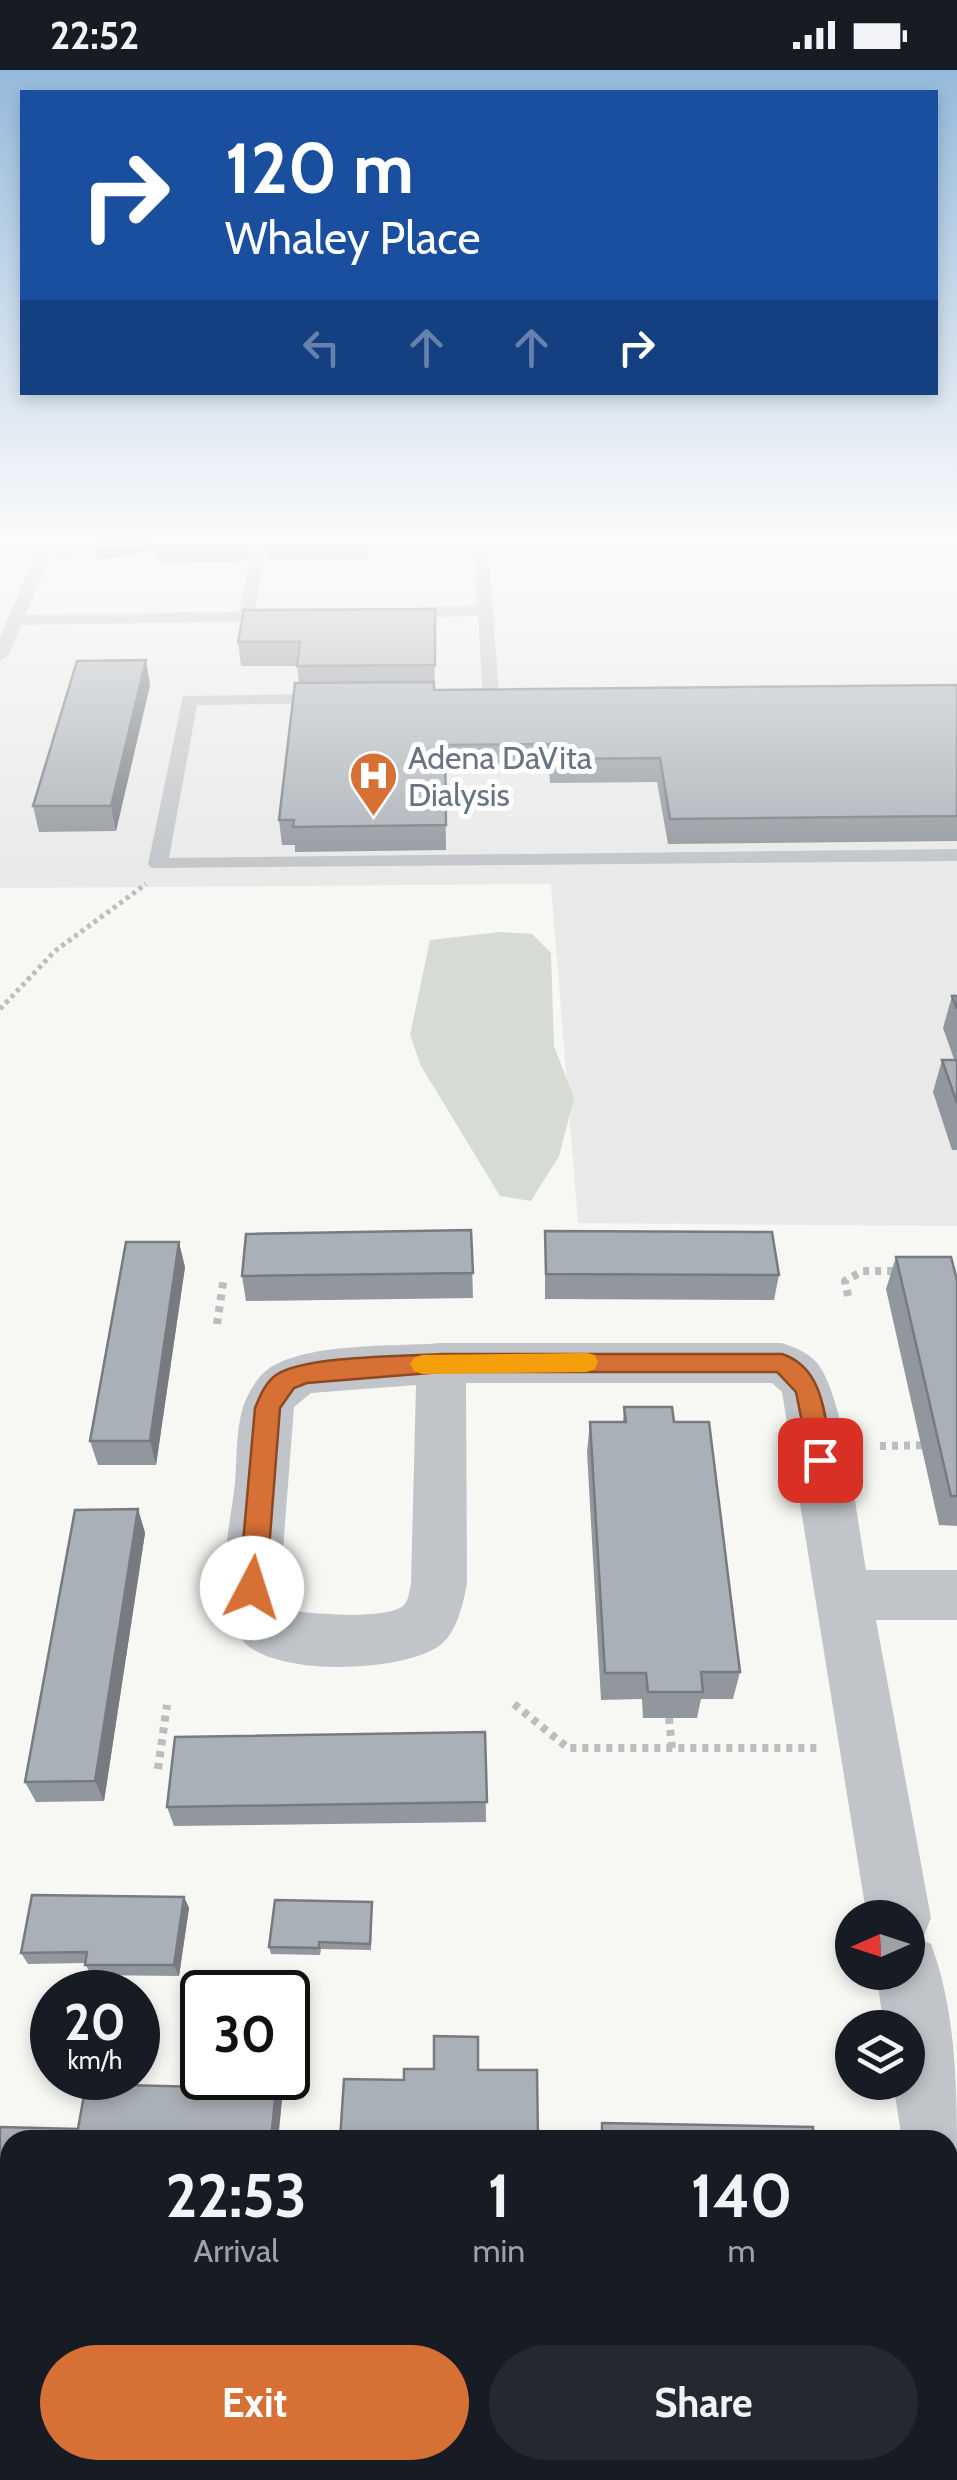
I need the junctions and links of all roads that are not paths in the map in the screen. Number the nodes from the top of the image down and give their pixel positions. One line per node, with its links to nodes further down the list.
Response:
1 (488, 654): 2 (lane)
2 (490, 697)
3 (344, 698): 4 (lane)
4 (957, 855)
5 (442, 1363): 5 (street); 6 (street)
6 (844, 1595): 7 (street); 8 (street)
7 (957, 1595)
8 (896, 1900)
9 (912, 1990): 10 (street)
10 (935, 2130)

